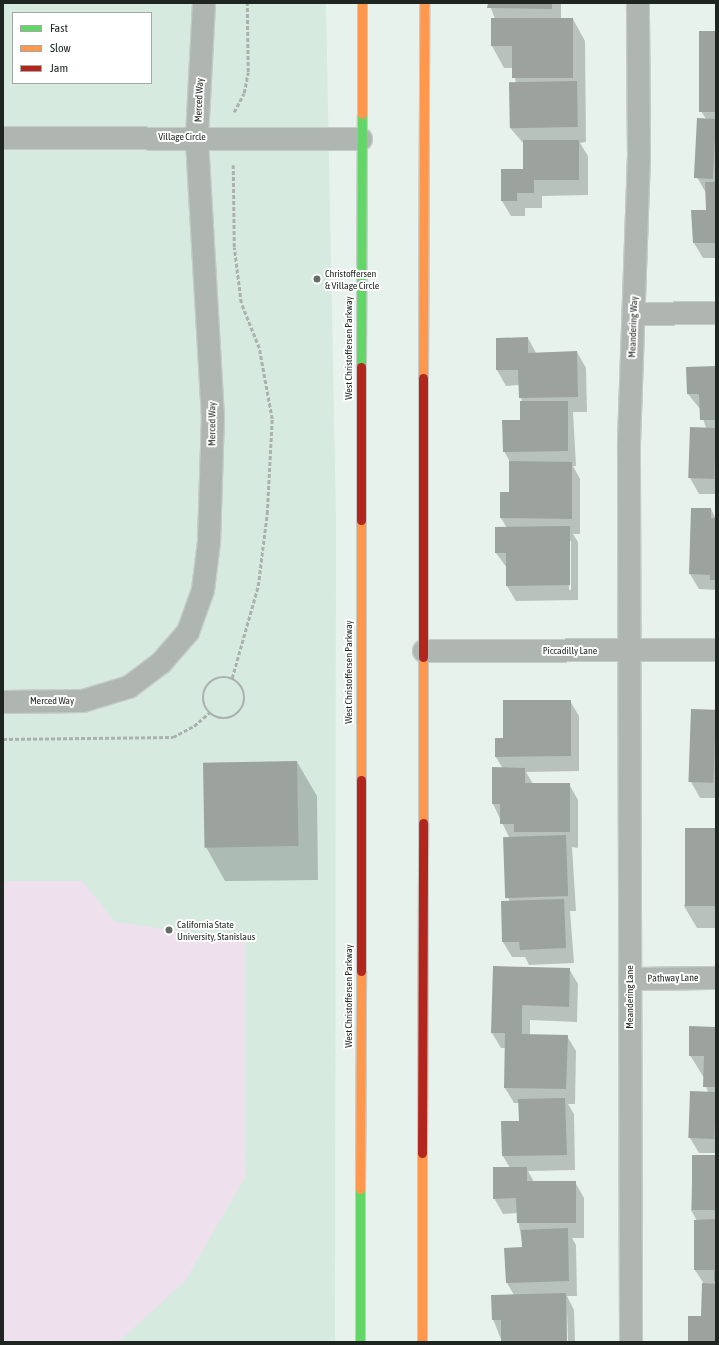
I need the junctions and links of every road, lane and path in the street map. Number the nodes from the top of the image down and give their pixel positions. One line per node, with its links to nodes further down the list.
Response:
1 (204, 3): 7 (street, Merced Way)
2 (247, 3): 6 (path)
3 (362, 3): 9 (street, West Christoffersen Parkway)
4 (424, 3): 13 (street)
5 (638, 3): 12 (street, Meandering Way)
6 (232, 115)
7 (197, 137): 8 (street, Village Circle); 9 (street, Village Circle); 17 (street, Merced Way)
8 (3, 138)
9 (360, 139): 22 (street, West Christoffersen Parkway)
10 (233, 165): 16 (path)
11 (716, 313): 12 (street)
12 (634, 314): 15 (street, Meandering Way)
13 (424, 650): 15 (street, Piccadilly Lane); 23 (street)
14 (716, 650): 15 (street, Piccadilly Lane)
15 (629, 651): 20 (street, Meandering Lane)
16 (232, 678): 18 (path); 18 (path)
17 (3, 702)
18 (209, 713): 19 (path)
19 (3, 739)
20 (630, 978): 21 (street, Pathway Lane); 24 (street, Meandering Lane)
21 (716, 978)
22 (360, 1342)
23 (422, 1342)
24 (631, 1342)

